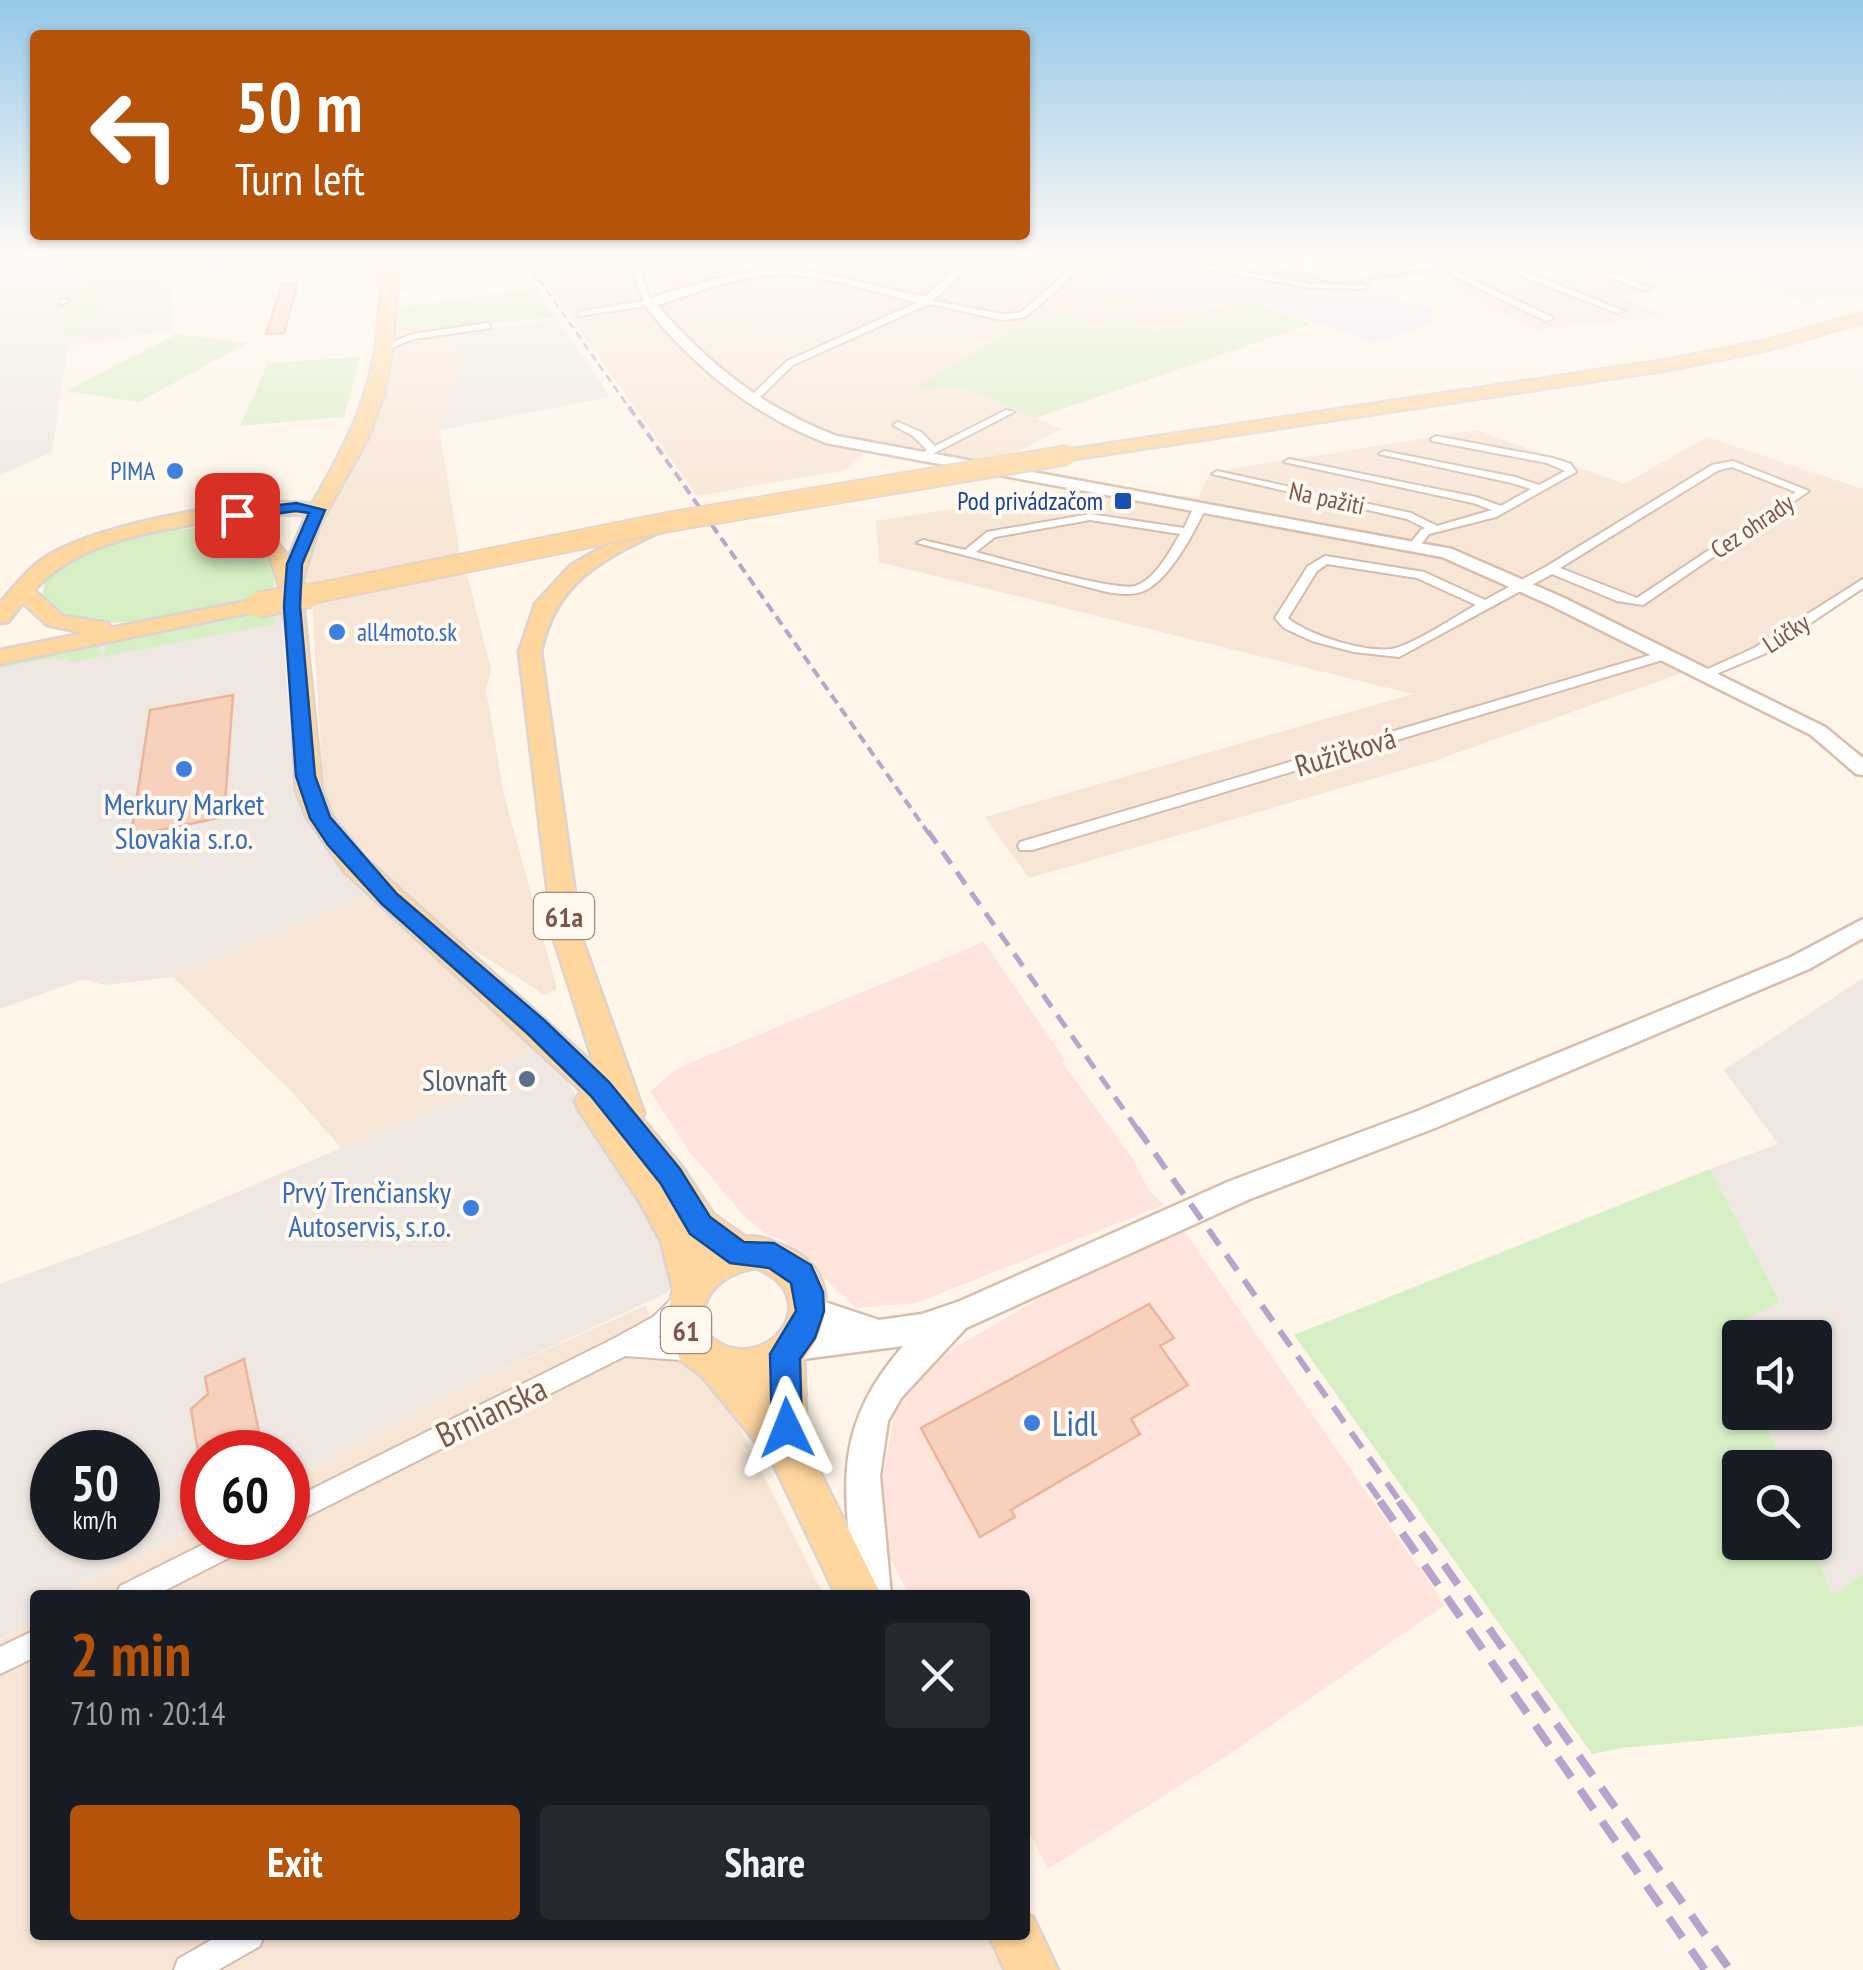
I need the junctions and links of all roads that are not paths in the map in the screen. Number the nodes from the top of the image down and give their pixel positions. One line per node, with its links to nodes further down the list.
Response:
1 (384, 350): 12 (main road, 61)
2 (690, 350): 5 (street)
3 (819, 350): 5 (street)
4 (1739, 350): 18 (main road, 61a, bridge)
5 (753, 400): 9 (street)
6 (1009, 412): 9 (street)
7 (898, 425): 9 (street)
8 (1436, 438): 14 (street)
9 (928, 454): 15 (street)
10 (1384, 454): 14 (street, Na pažiti)
11 (1289, 462): 17 (street, Na pažiti)
12 (346, 463): 16 (main road, 61); 19 (main road)
13 (1217, 474): 20 (street, Na pažiti)
14 (1540, 489): 17 (street)
15 (1200, 507): 21 (street); 23 (street)
16 (318, 510): 19 (main road); 27 (main road, 61)
17 (1502, 510): 20 (street)
18 (668, 522): 32 (main road, 61a, bridge); 40 (main road, 61a, bridge)
19 (162, 524): 27 (main road); 29 (main road)
20 (1435, 530): 23 (street)
21 (1190, 532): 24 (street); 24 (street)
22 (923, 543): 24 (street)
23 (1414, 546): 28 (street)
24 (967, 554)
25 (1550, 569): 25 (street, Cez ohrady); 28 (street, Cez ohrady)
26 (1863, 583): 35 (street, Lúčky)
27 (291, 584): 39 (main road, 61)
28 (1522, 585): 30 (street, Cez ohrady); 33 (street)
29 (23, 590): 31 (main road); 32 (main road, 61a); 34 (main road, 61a)
30 (1485, 605): 30 (street, Cez ohrady)
31 (0, 617)
32 (132, 630): 34 (main road, 61a)
33 (1664, 655): 35 (street); 37 (street, Ružičková)
34 (6, 656)
35 (1704, 674): 36 (street)
36 (1863, 769)
37 (1026, 846)
38 (1863, 927): 43 (street)
39 (536, 1027): 40 (main road, 61); 42 (main road, 61)
40 (632, 1125): 41 (main road, 61)
41 (740, 1254): 42 (main road, 61); 44 (main road, 61)
42 (689, 1294): 45 (street, Brnianska); 46 (main road, 61)
43 (966, 1313): 44 (street); 52 (street)
44 (797, 1337): 46 (main road, 61); 47 (main road, 61)
45 (621, 1346): 46 (street); 48 (street, Brnianska)
46 (707, 1358): 47 (main road, 61)
47 (788, 1450): 51 (main road, 61)
48 (310, 1503)
49 (198, 1560): 50 (street)
50 (139, 1590)
51 (857, 1590)
52 (872, 1590)
53 (30, 1646): 54 (street)
54 (0, 1661)
55 (240, 1940): 57 (street)
56 (1018, 1940): 58 (main road)
57 (189, 1970)
58 (1032, 1970)

